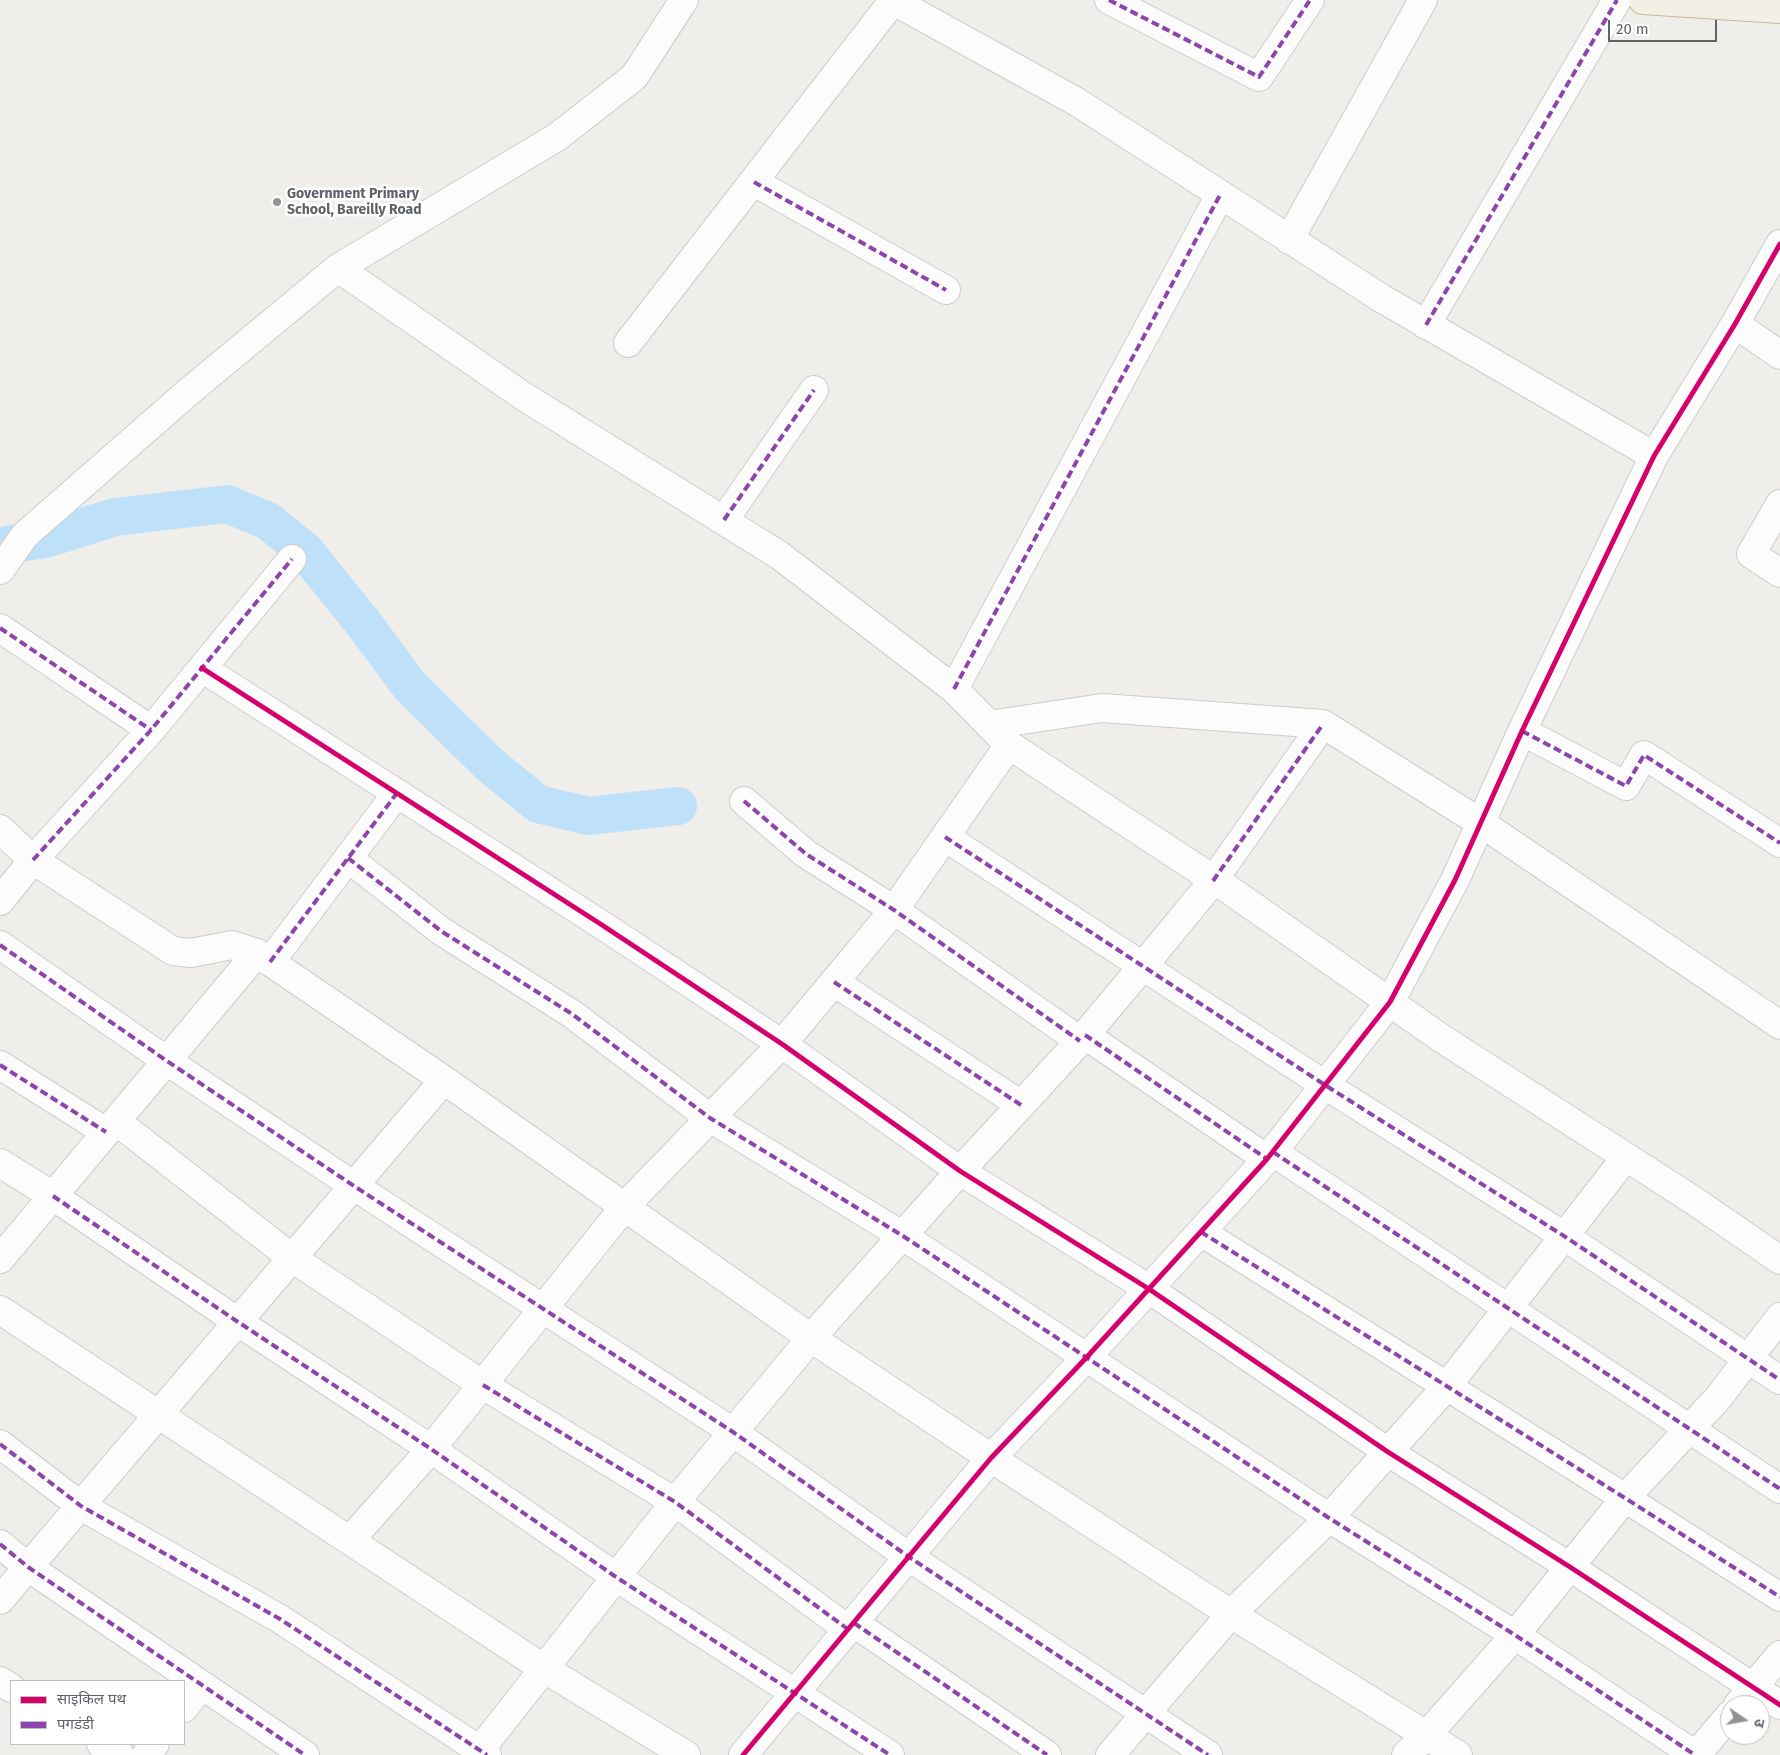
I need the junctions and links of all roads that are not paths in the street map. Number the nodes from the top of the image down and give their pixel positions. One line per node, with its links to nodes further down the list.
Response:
1 (684, 0): 13 (street)
2 (893, 0): 9 (street); 10 (street)
3 (1109, 0): 4 (street)
4 (1310, 0)
5 (1423, 0): 11 (street)
6 (1617, 0): 16 (street)
7 (1643, 0): 8 (highway)
8 (1780, 9)
9 (754, 182): 14 (street); 17 (street)
10 (1220, 195): 11 (street); 28 (street)
11 (1290, 240): 16 (street)
12 (1780, 244): 15 (street)
13 (338, 268): 22 (street); 23 (street)
14 (946, 290)
15 (1735, 324): 18 (street); 20 (street)
16 (1426, 325): 20 (street)
17 (628, 343)
18 (1780, 354)
19 (814, 390): 22 (street)
20 (1654, 456): 32 (street)
21 (1780, 504): 25 (street)
22 (724, 520): 28 (street)
23 (13, 552)
24 (292, 559): 27 (street)
25 (1780, 573)
26 (0, 628): 31 (street)
27 (202, 668): 31 (street); 34 (street)
28 (954, 689): 30 (street)
29 (1323, 724): 30 (street); 36 (street); 42 (street)
30 (989, 725): 33 (street)
31 (150, 730): 41 (street)
32 (1522, 731): 36 (street); 39 (street)
33 (1009, 745): 38 (street); 42 (street)
34 (397, 793): 40 (street); 52 (street)
35 (744, 801): 44 (street)
36 (1481, 824): 49 (street); 50 (street)
37 (0, 830): 41 (street)
38 (945, 837): 44 (street); 47 (street)
39 (1780, 843)
40 (348, 858): 46 (street); 58 (street)
41 (33, 860): 43 (street); 46 (street)
42 (1212, 880): 47 (street); 49 (street)
43 (0, 901)
44 (894, 910): 48 (street); 51 (street)
45 (0, 945): 53 (street)
46 (264, 958): 53 (street); 55 (street)
47 (1143, 966): 51 (street); 56 (street)
48 (834, 982): 52 (street); 57 (street)
49 (1390, 1002): 56 (street); 61 (street)
50 (1780, 1025)
51 (1083, 1038): 57 (street); 60 (street)
52 (782, 1044): 58 (street); 63 (street)
53 (167, 1061): 59 (street); 64 (street)
54 (0, 1065): 59 (street)
55 (444, 1080): 64 (street); 66 (street)
56 (1325, 1085): 60 (street); 69 (street)
57 (1021, 1105): 63 (street)
58 (710, 1118): 66 (street); 68 (street)
59 (111, 1126): 65 (street); 70 (street)
60 (1270, 1156): 67 (street); 74 (street)
61 (1626, 1157): 69 (street); 72 (street)
62 (0, 1163): 65 (street)
63 (960, 1172): 68 (street); 73 (street)
64 (354, 1186): 70 (street); 75 (street)
65 (54, 1196): 71 (street); 78 (street)
66 (625, 1206): 75 (street); 79 (street)
67 (1201, 1232): 73 (street); 84 (street)
68 (903, 1236): 79 (street); 80 (street)
69 (1564, 1236): 74 (street); 81 (street)
70 (292, 1258): 78 (street); 83 (street)
71 (0, 1259)
72 (1780, 1260)
73 (1148, 1289): 80 (street); 90 (street)
74 (1508, 1308): 84 (street); 86 (street)
75 (544, 1309): 83 (street); 87 (street)
76 (0, 1310): 85 (street)
77 (1780, 1317): 81 (street)
78 (238, 1322): 85 (street); 89 (street)
79 (811, 1338): 87 (street); 91 (street)
80 (1086, 1358): 91 (street); 96 (street)
81 (1748, 1358): 82 (street); 86 (street)
82 (1780, 1380)
83 (483, 1386): 89 (street); 94 (street)
84 (1447, 1386): 90 (street); 93 (street)
85 (159, 1415): 95 (street); 97 (street)
86 (1689, 1429): 92 (street); 93 (street)
87 (733, 1432): 94 (street); 99 (street)
88 (0, 1444): 95 (street)
89 (431, 1450): 97 (street); 102 (street)
90 (1388, 1452): 96 (street); 101 (street)
91 (991, 1458): 99 (street); 105 (street)
92 (1780, 1489)
93 (1625, 1498): 101 (street); 103 (street)
94 (675, 1502): 102 (street); 106 (street)
95 (81, 1506): 100 (street); 120 (street)
96 (1329, 1518): 105 (street); 107 (street)
97 (350, 1540): 109 (street)
98 (0, 1544): 100 (street)
99 (909, 1557): 106 (street); 115 (street)
100 (28, 1567): 104 (street); 110 (street)
101 (1570, 1567): 107 (street); 112 (street)
102 (616, 1577): 109 (street); 111 (street)
103 (1780, 1597)
104 (0, 1600)
105 (1231, 1614): 115 (street); 117 (street)
106 (851, 1626): 111 (street); 127 (street)
107 (1515, 1635): 117 (street); 132 (street)
108 (1780, 1655): 113 (street)
109 (543, 1668): 120 (street); 124 (street)
110 (202, 1685): 114 (street); 123 (street)
111 (796, 1693): 125 (street); 126 (street)
112 (1745, 1695)
113 (1747, 1695)
114 (185, 1707)
115 (1146, 1713): 128 (street); 129 (street)
116 (1720, 1726): 132 (street)
117 (1427, 1735): 130 (street); 131 (street)
118 (103, 1745): 121 (street)
119 (154, 1745): 122 (street)
120 (481, 1753)
121 (120, 1755)
122 (146, 1755)
123 (305, 1755)
124 (686, 1755)
125 (743, 1755)
126 (890, 1755)
127 (1046, 1755)
128 (1110, 1755)
129 (1208, 1755)
130 (1406, 1755)
131 (1458, 1755)
132 (1695, 1755)

